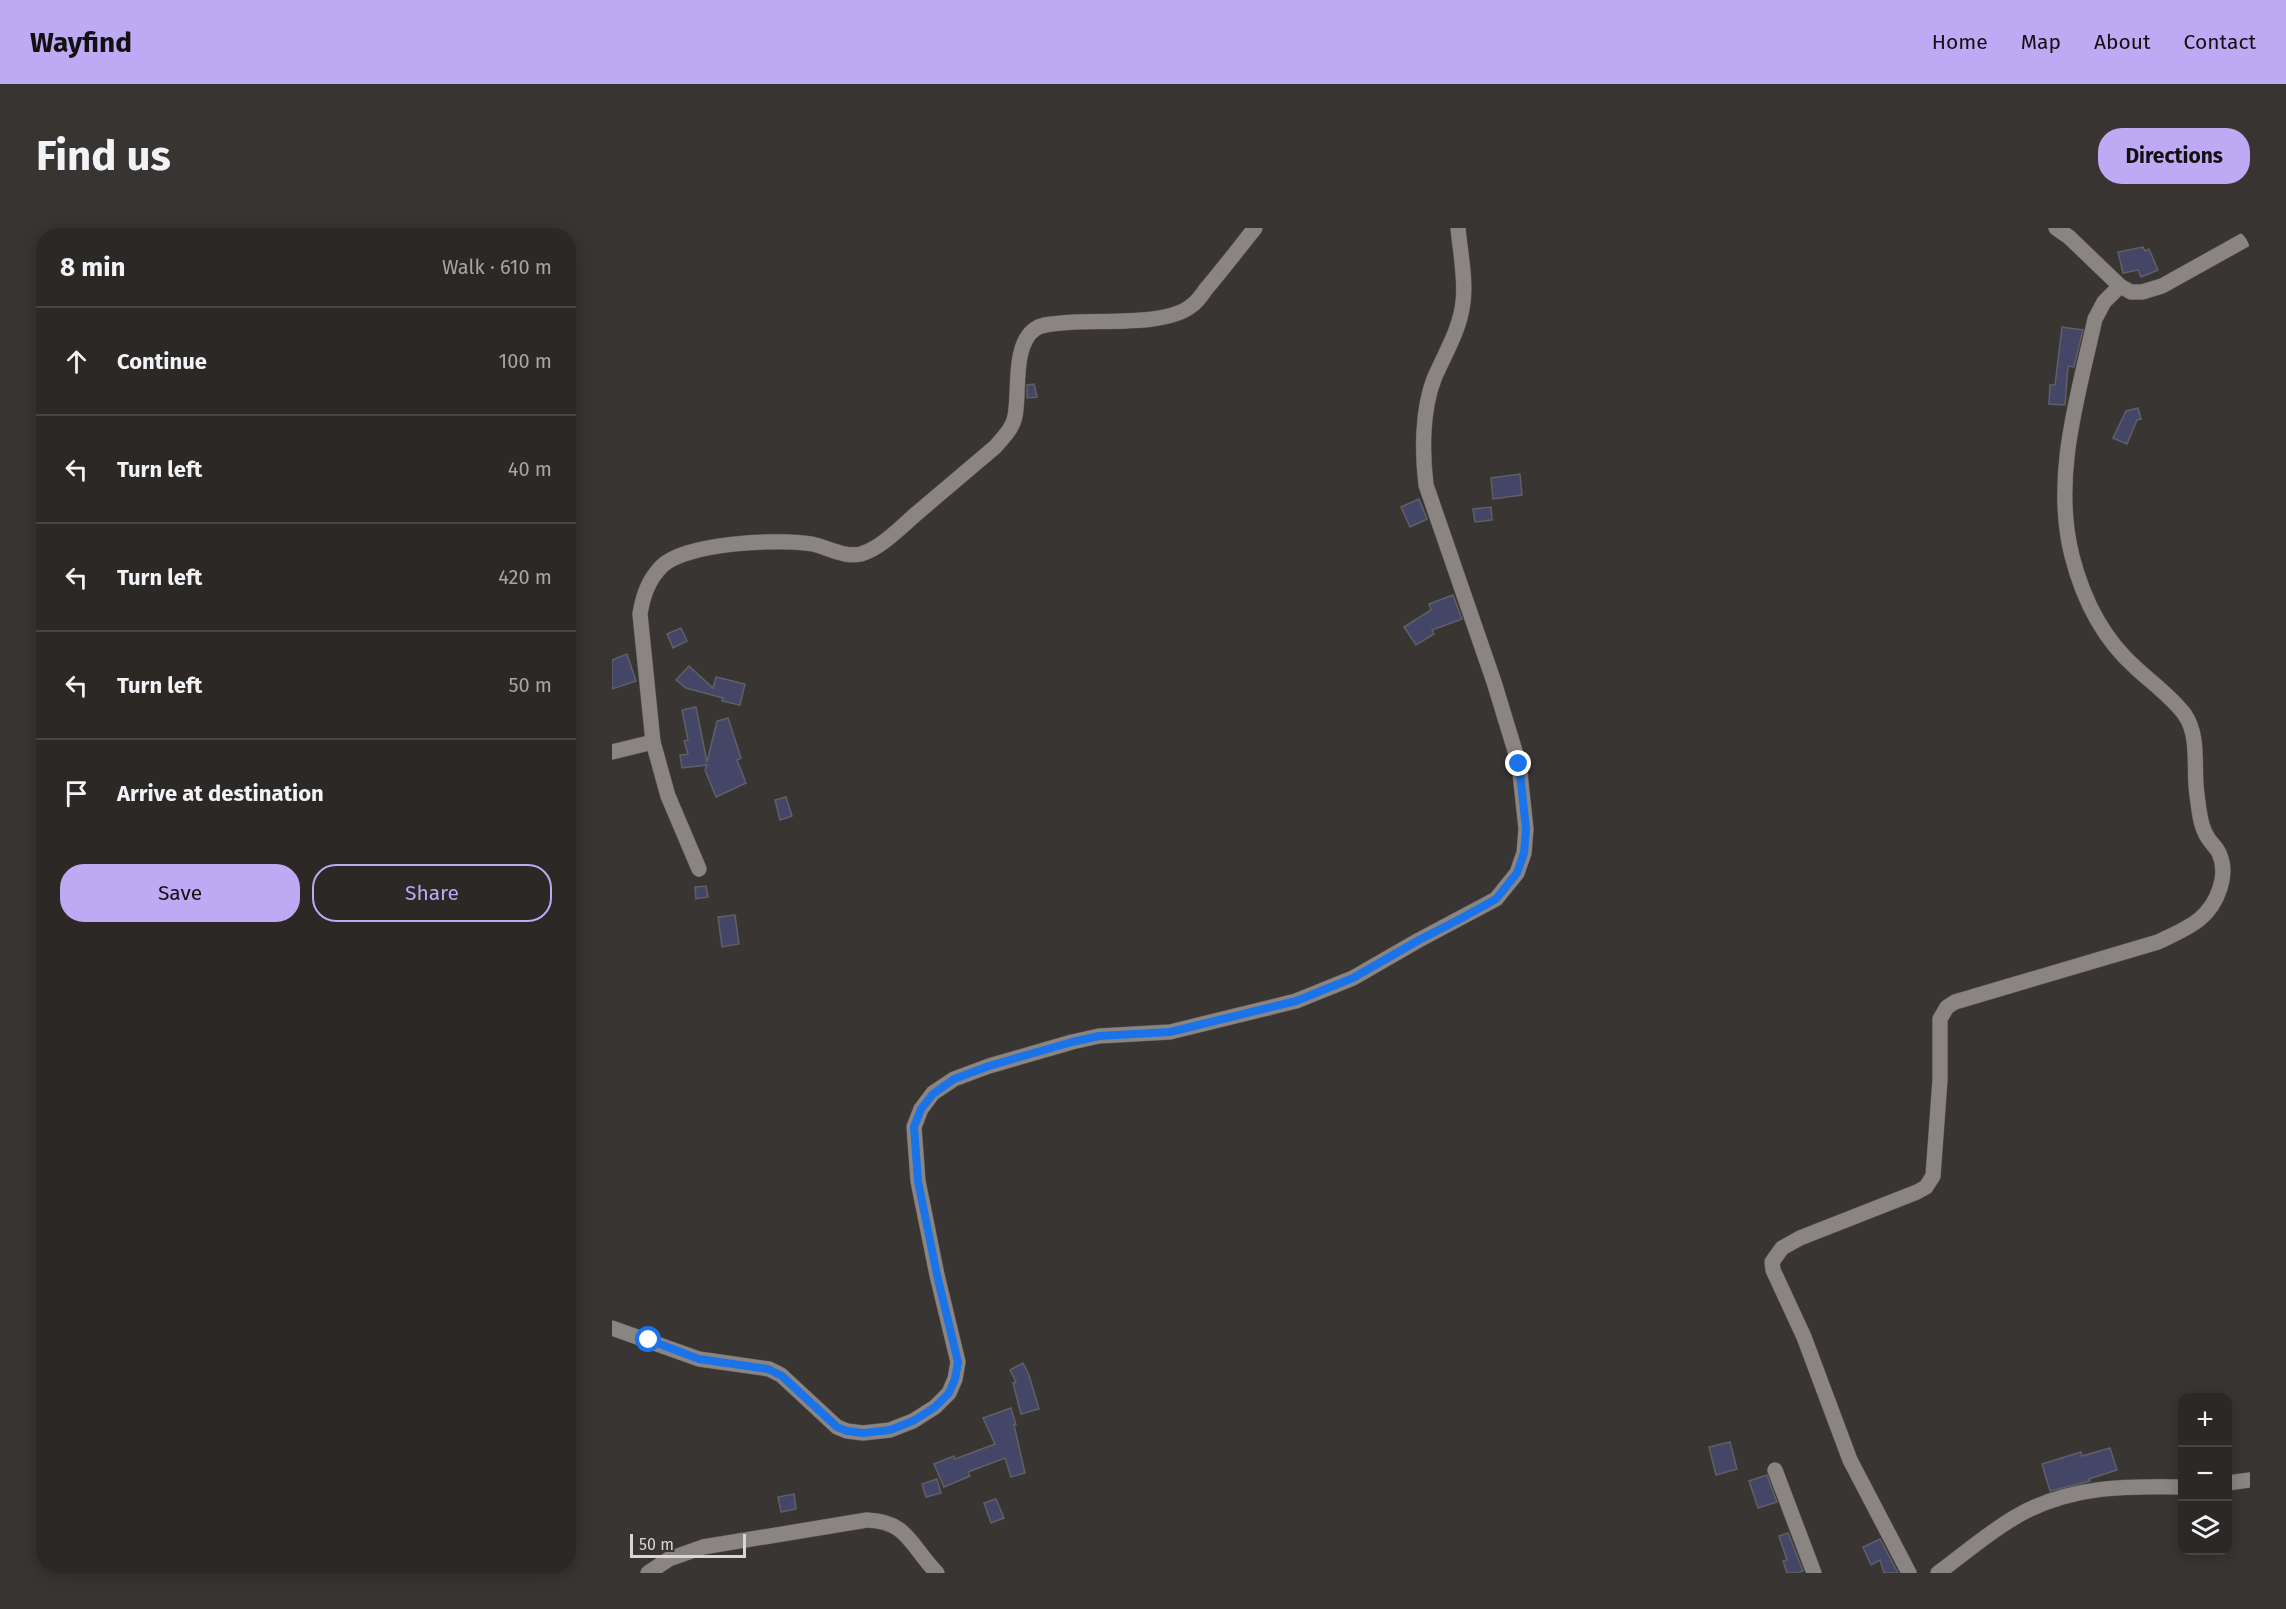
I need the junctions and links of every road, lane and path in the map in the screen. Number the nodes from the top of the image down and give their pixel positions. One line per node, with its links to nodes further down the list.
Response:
1 (1255, 228): 6 (street)
2 (1458, 228): 9 (street)
3 (2056, 228): 5 (street)
4 (2250, 237): 5 (street)
5 (2120, 286): 17 (street)
6 (653, 742): 7 (street); 8 (street)
7 (612, 752)
8 (699, 869)
9 (612, 1328)
10 (1775, 1470): 16 (street)
11 (2250, 1480): 12 (street)
12 (2232, 1482)
13 (2178, 1487): 18 (street)
14 (648, 1573): 15 (street)
15 (936, 1573)
16 (1814, 1573)
17 (1909, 1573)
18 (1938, 1573)

